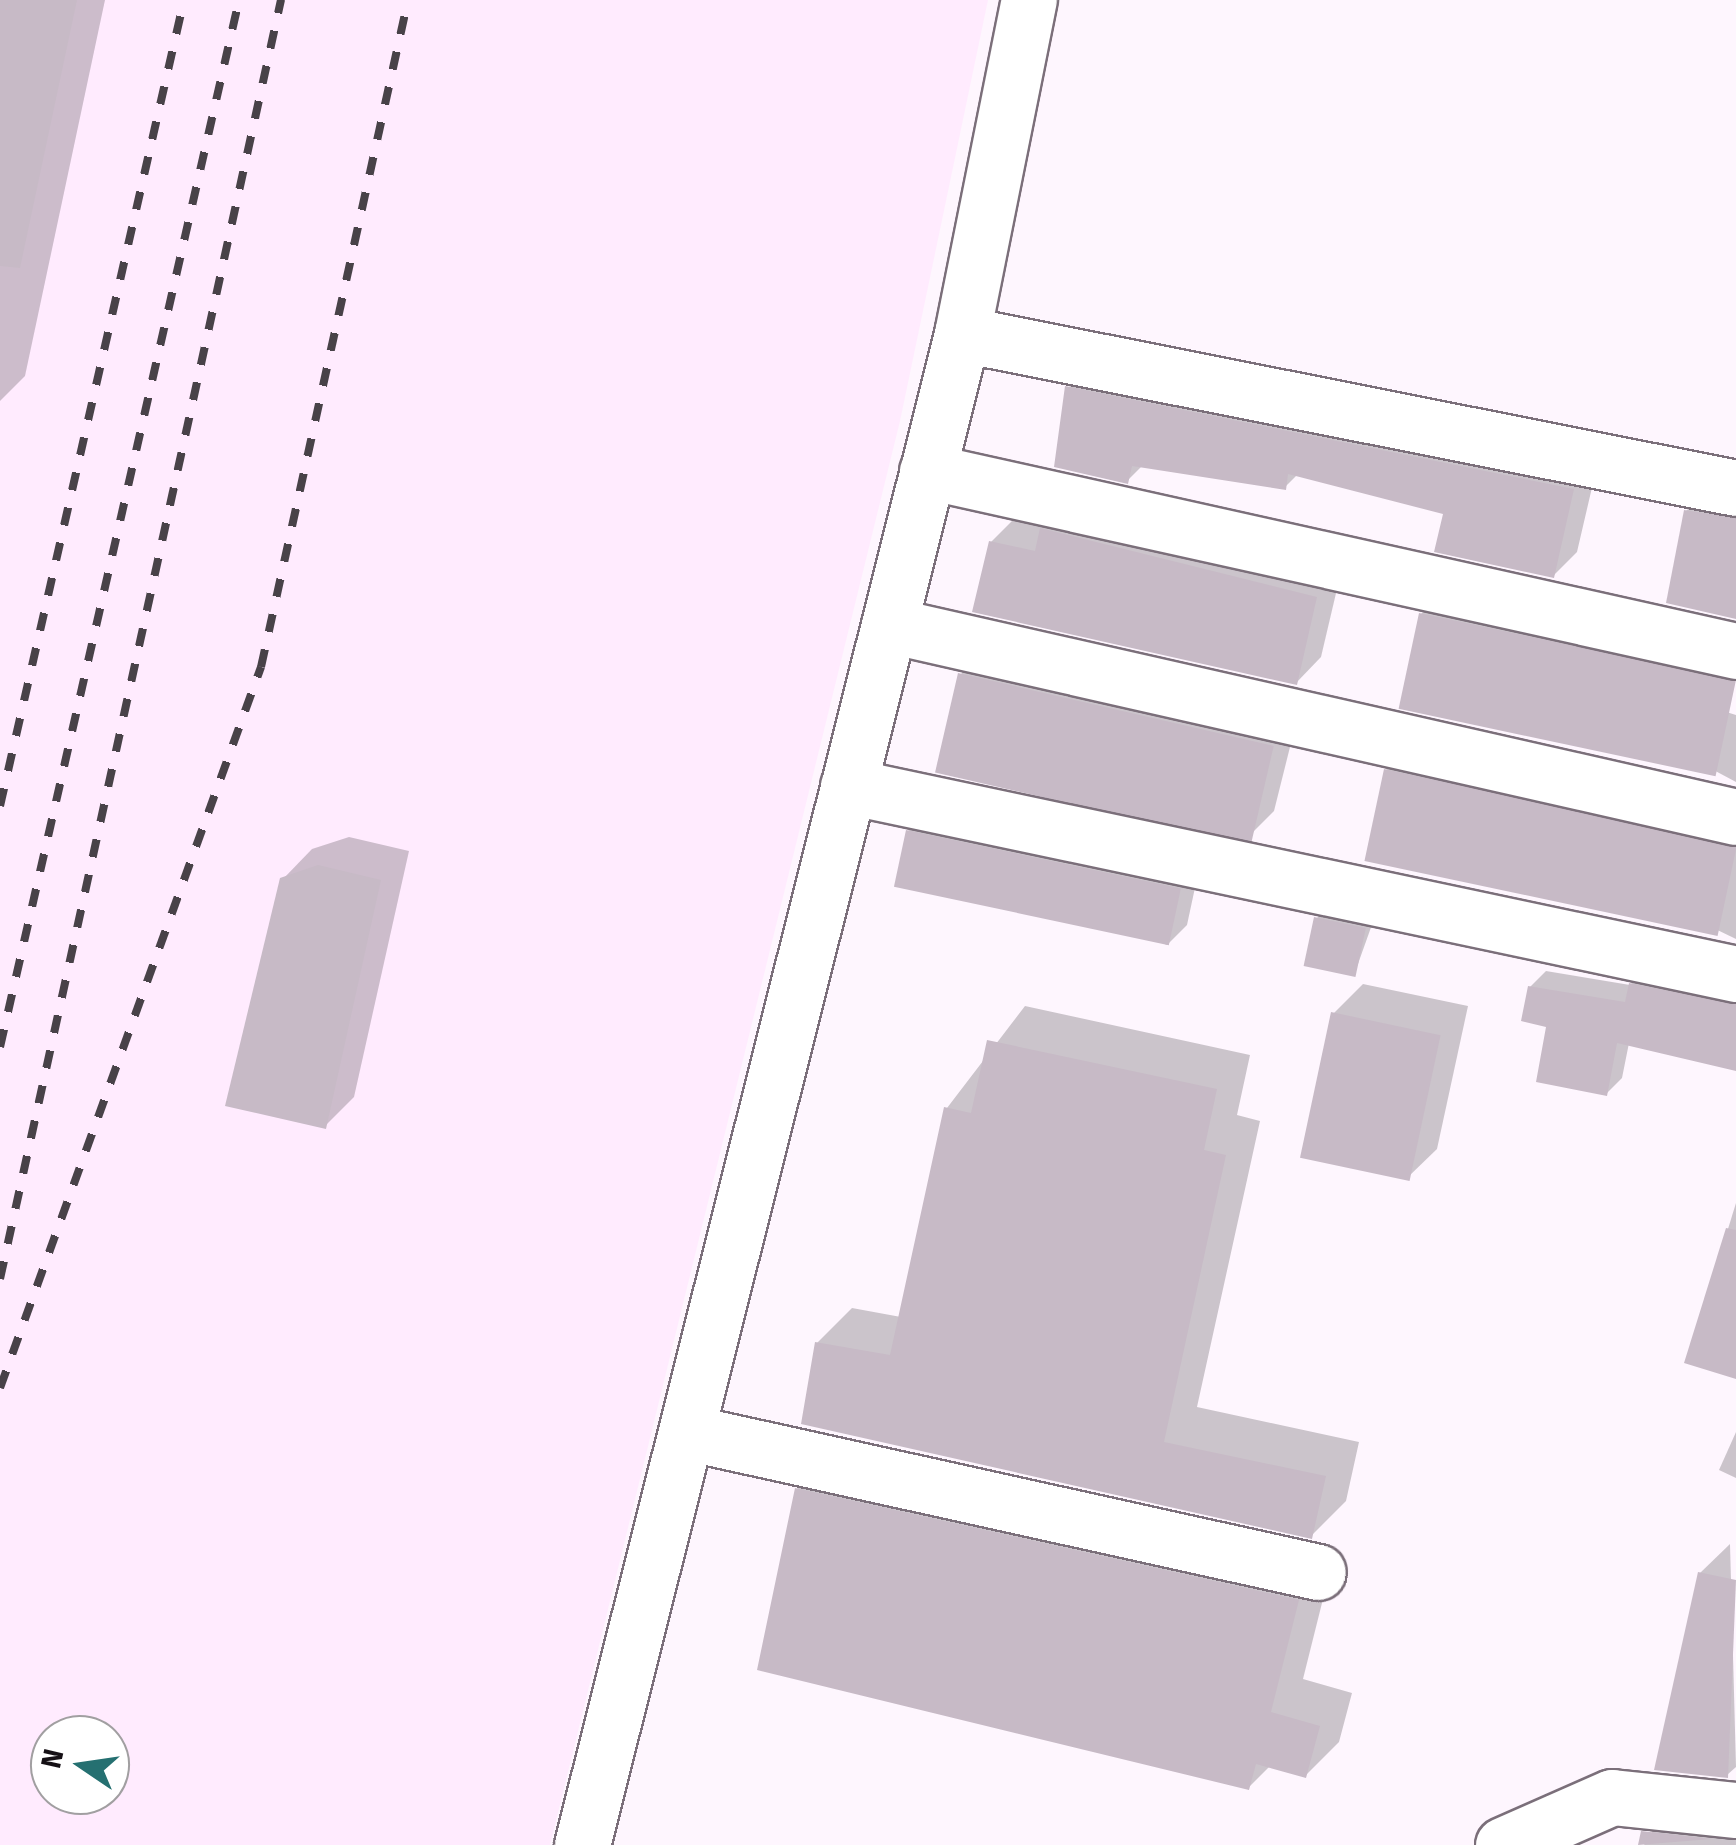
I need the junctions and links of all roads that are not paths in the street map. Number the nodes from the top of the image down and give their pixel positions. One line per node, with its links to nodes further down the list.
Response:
1 (1029, 0): 2 (street)
2 (962, 334): 3 (street); 4 (street)
3 (927, 471): 5 (street); 6 (street)
4 (1736, 488)
5 (888, 625): 7 (street); 8 (street)
6 (1736, 650)
7 (848, 786): 9 (street); 10 (street)
8 (1736, 817)
9 (1736, 974)
10 (686, 1432): 11 (street); 13 (street)
11 (1318, 1572)
12 (1736, 1810): 14 (street)
13 (582, 1845)
14 (1502, 1845)

